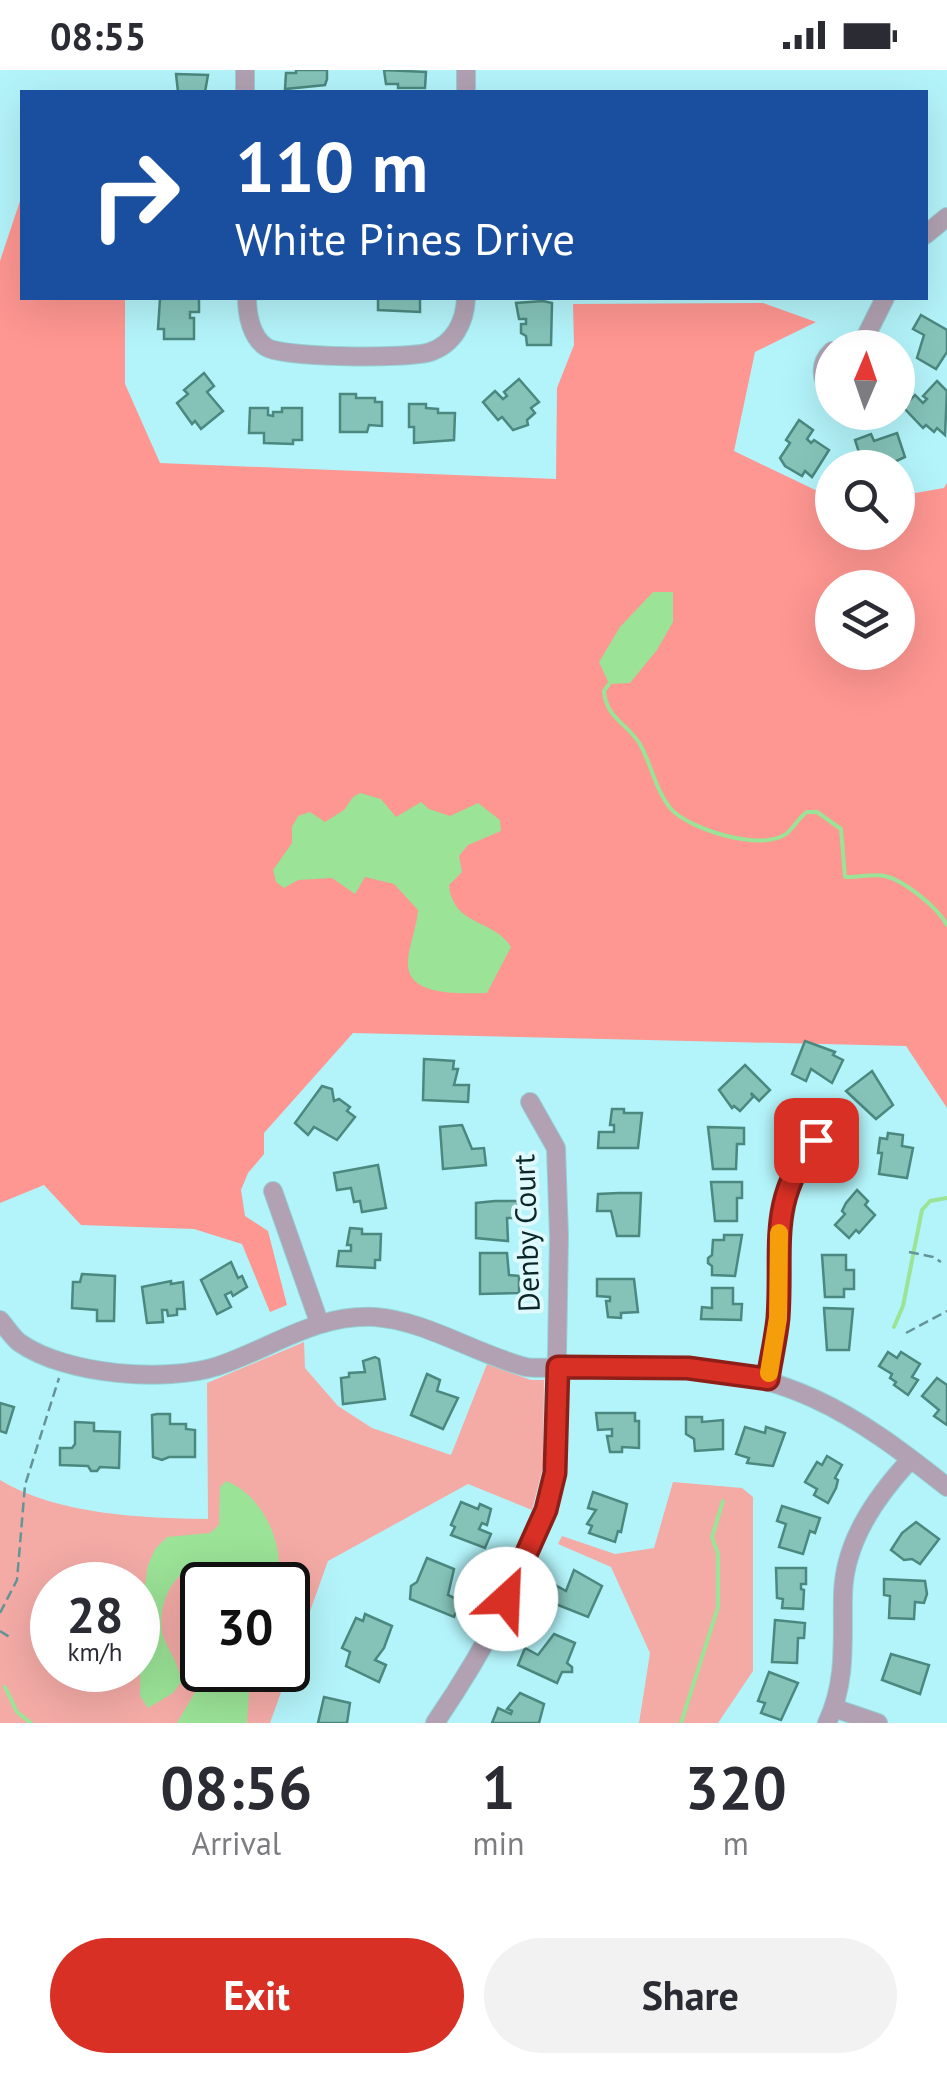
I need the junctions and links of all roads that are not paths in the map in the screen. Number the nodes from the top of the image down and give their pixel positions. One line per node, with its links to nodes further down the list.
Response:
1 (247, 300): 2 (street)
2 (466, 300)
3 (884, 300): 4 (street)
4 (868, 330)
5 (530, 1102): 10 (street, Denby Court)
6 (816, 1140): 11 (street)
7 (272, 1192): 9 (street)
8 (0, 1320): 9 (street)
9 (319, 1322): 10 (street)
10 (558, 1367): 11 (street); 15 (street, Denby Court)
11 (768, 1379): 12 (street)
12 (910, 1460): 13 (street); 14 (street)
13 (947, 1487)
14 (830, 1716): 16 (street)
15 (436, 1723)
16 (878, 1723)

